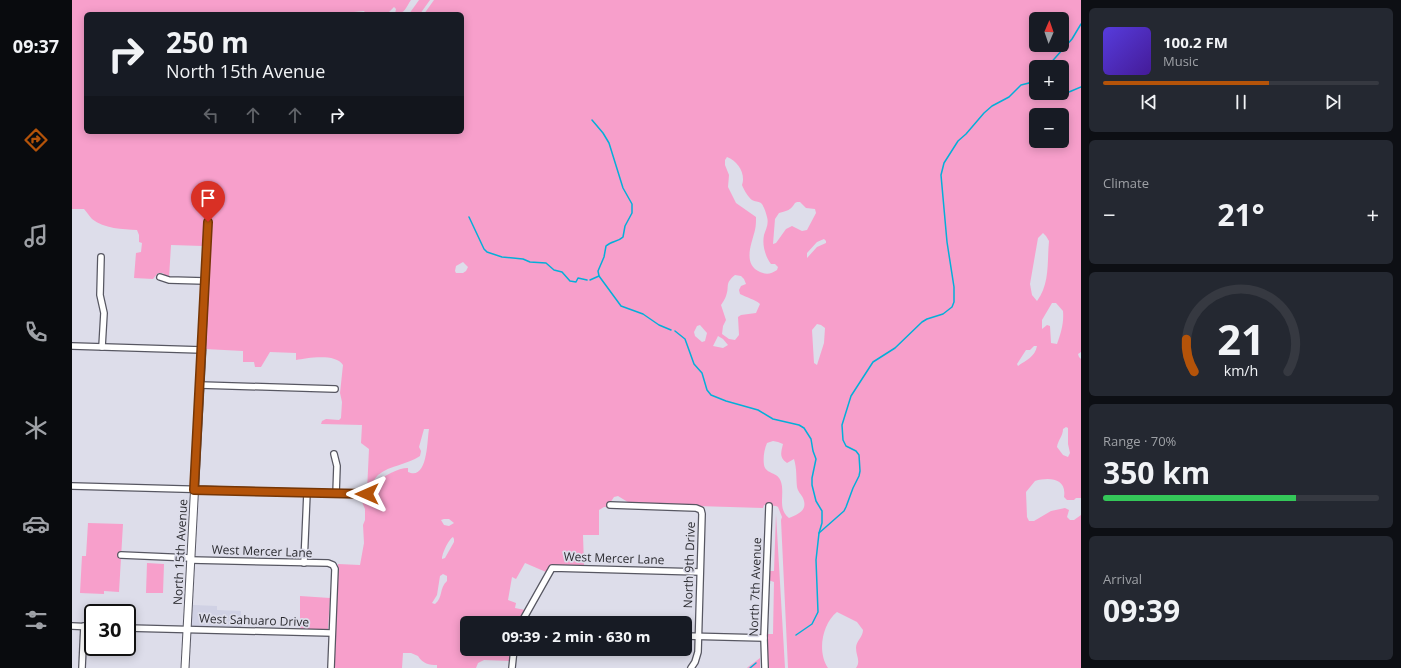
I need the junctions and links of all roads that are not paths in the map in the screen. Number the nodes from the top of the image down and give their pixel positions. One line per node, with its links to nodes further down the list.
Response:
1 (208, 222): 4 (street, North 15th Avenue)
2 (101, 257): 6 (street)
3 (160, 277): 4 (street)
4 (205, 281): 7 (street, North 15th Avenue)
5 (72, 346): 6 (street)
6 (102, 346): 7 (street)
7 (202, 350): 8 (street, North 15th Avenue)
8 (200, 385): 9 (street); 12 (street, North 15th Avenue)
9 (335, 389)
10 (334, 454): 14 (street)
11 (72, 486): 12 (street)
12 (194, 490): 13 (street); 19 (street, North 15th Avenue)
13 (307, 493): 14 (street); 20 (street)
14 (336, 494): 15 (street)
15 (367, 494)
16 (610, 505): 21 (street, North 9th Drive)
17 (769, 506): 30 (street, North 7th Avenue)
18 (121, 555): 19 (street, West Mercer Lane)
19 (191, 559): 20 (street, West Mercer Lane); 26 (street, North 15th Avenue)
20 (304, 563): 27 (street, West Mercer Lane)
21 (700, 572): 22 (street, West Mercer Lane); 29 (street, North 9th Drive)
22 (525, 616)
23 (72, 626): 24 (street)
24 (84, 626): 32 (street)
25 (136, 628): 26 (street, West Sahuaro Drive)
26 (187, 629): 27 (street, West Sahuaro Drive); 33 (street, North 15th Avenue)
27 (332, 633): 34 (street)
28 (692, 636): 29 (street)
29 (698, 636): 30 (street); 36 (street, North 9th Drive)
30 (764, 638): 37 (street, North 7th Avenue)
31 (513, 656): 35 (street)
32 (82, 668)
33 (185, 668)
34 (331, 668)
35 (512, 668)
36 (691, 668)
37 (765, 668)

